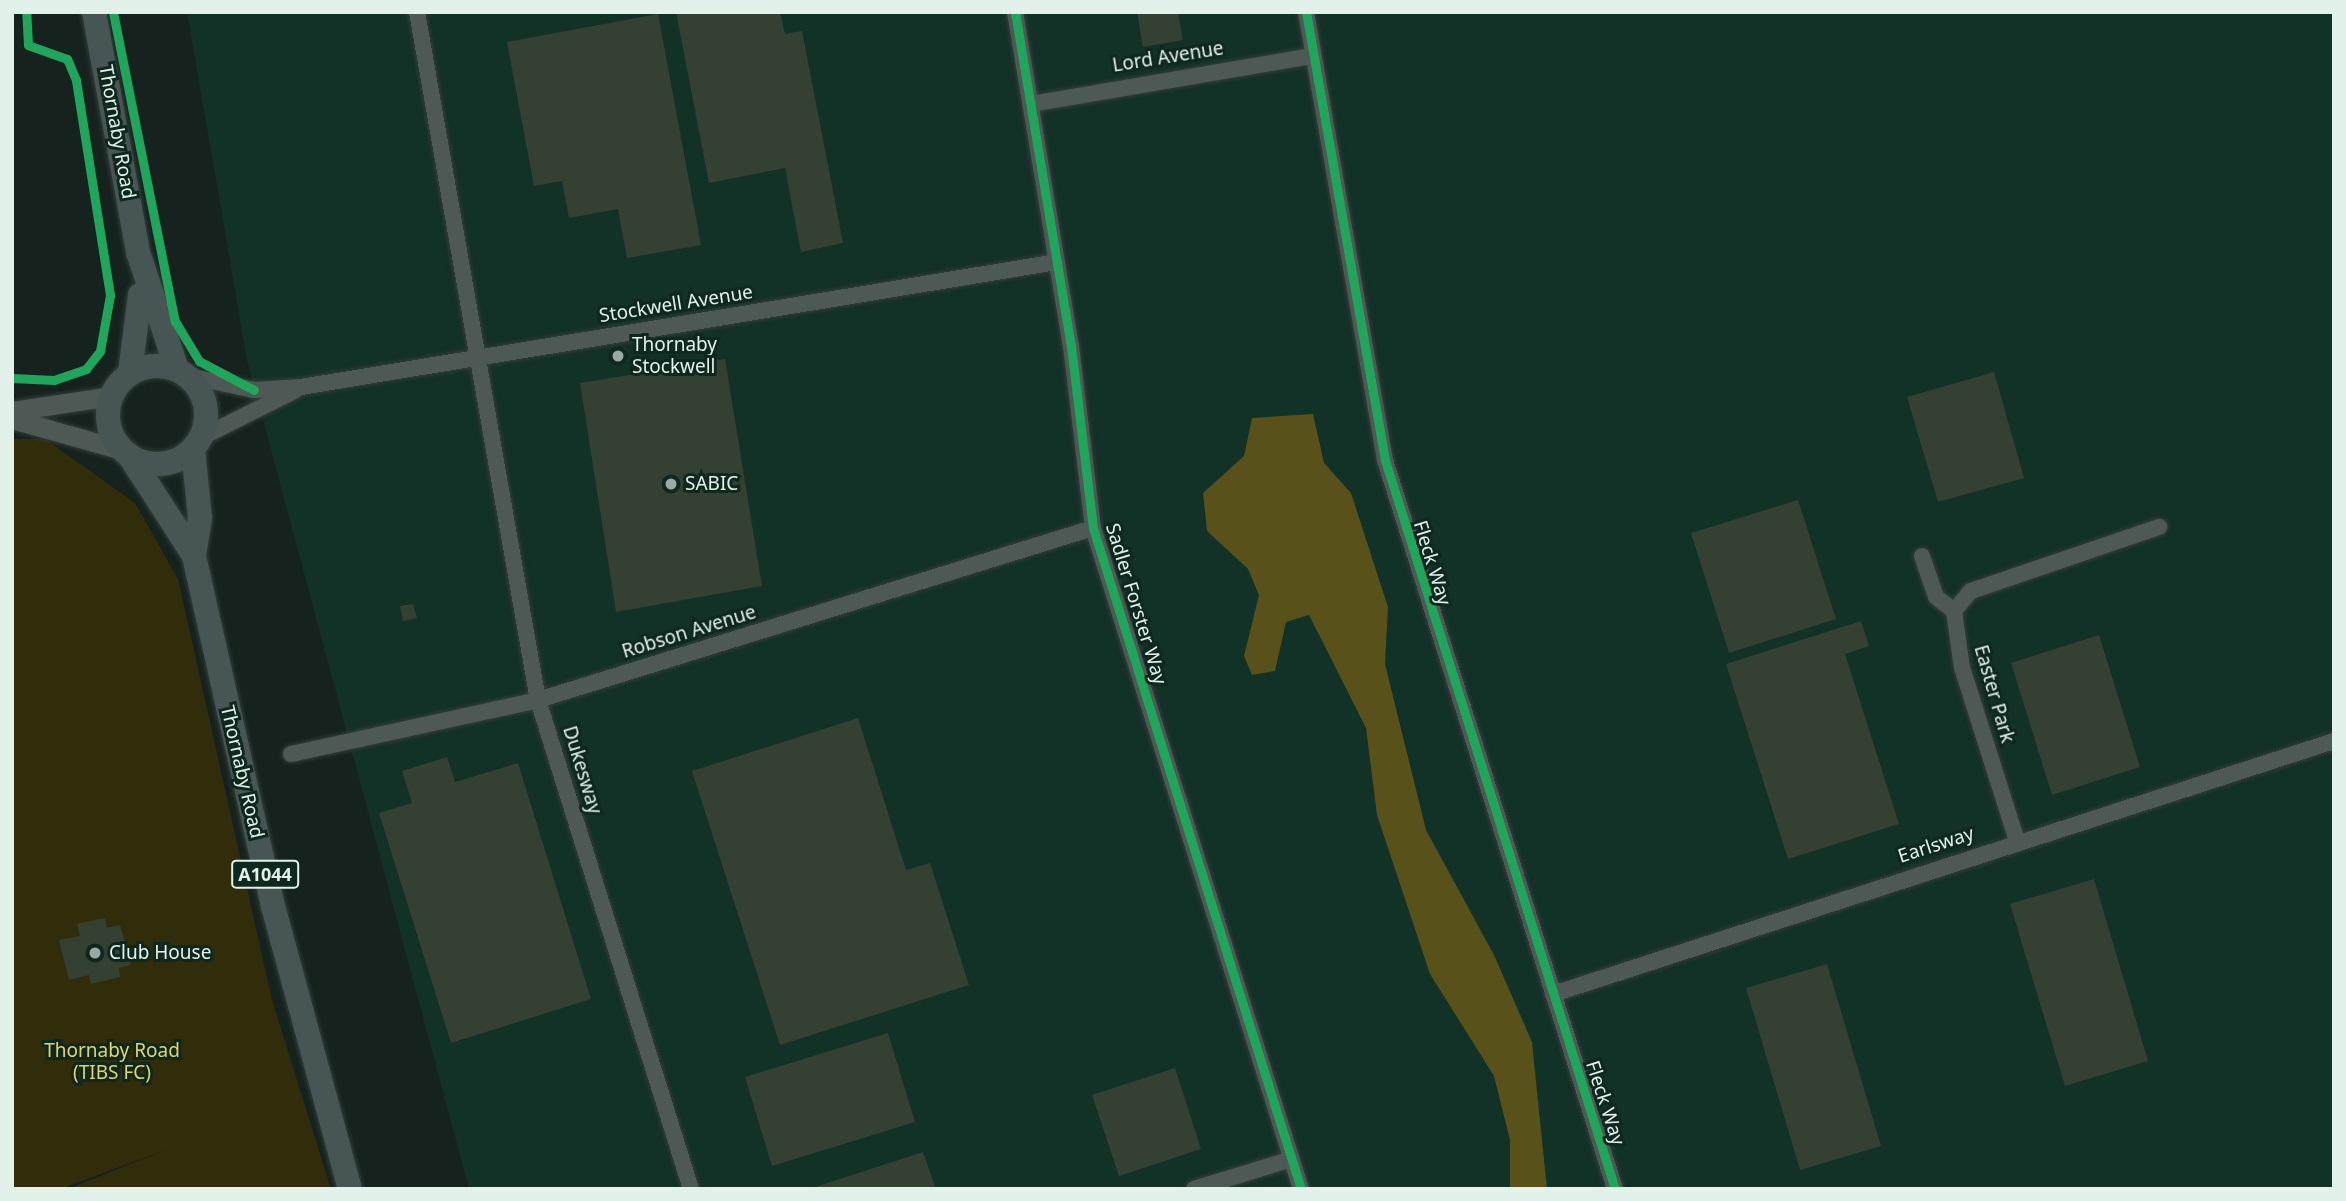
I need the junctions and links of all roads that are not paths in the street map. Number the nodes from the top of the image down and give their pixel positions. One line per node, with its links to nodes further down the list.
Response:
1 (94, 12): 7 (main road, Thornaby Road / A1044)
2 (417, 12): 9 (street, Dukesway)
3 (1015, 12): 6 (street, Sadler Forster Way)
4 (1306, 12): 5 (street, Fleck Way)
5 (1312, 56): 6 (street, Lord Avenue); 27 (street, Fleck Way)
6 (1031, 104): 8 (street, Sadler Forster Way)
7 (138, 252): 10 (main road, Thornaby Road / A1044); 11 (main road, Thornaby Road / A1044)
8 (1057, 262): 9 (street, Stockwell Avenue); 19 (street, Sadler Forster Way)
9 (475, 354): 12 (street, Stockwell Avenue); 23 (street, Dukesway)
10 (130, 373): 11 (main road); 13 (main road, A1044)
11 (183, 373): 12 (street, Stockwell Avenue); 16 (main road, A1044)
12 (301, 387): 16 (street, Stockwell Avenue)
13 (111, 396): 14 (street); 17 (main road, A1044)
14 (12, 411)
15 (12, 419): 17 (street)
16 (197, 443): 17 (main road); 20 (main road, Thornaby Road / A1044)
17 (125, 453): 20 (main road, Thornaby Road / A1044)
18 (2159, 527): 22 (street)
19 (1093, 528): 23 (street, Robson Avenue); 28 (street, Sadler Forster Way)
20 (194, 556): 29 (main road, Thornaby Road / A1044)
21 (1922, 556): 22 (street)
22 (1954, 611): 26 (street, Easter Park)
23 (538, 700): 25 (street, Robson Avenue); 30 (street, Dukesway)
24 (2334, 741): 26 (street, Earlsway)
25 (291, 754)
26 (2017, 841): 27 (street, Earlsway)
27 (1553, 994): 33 (street, Fleck Way)
28 (1292, 1159): 31 (street); 32 (street, Sadler Forster Way)
29 (350, 1189)
30 (691, 1189)
31 (1194, 1189)
32 (1301, 1189)
33 (1615, 1189)

